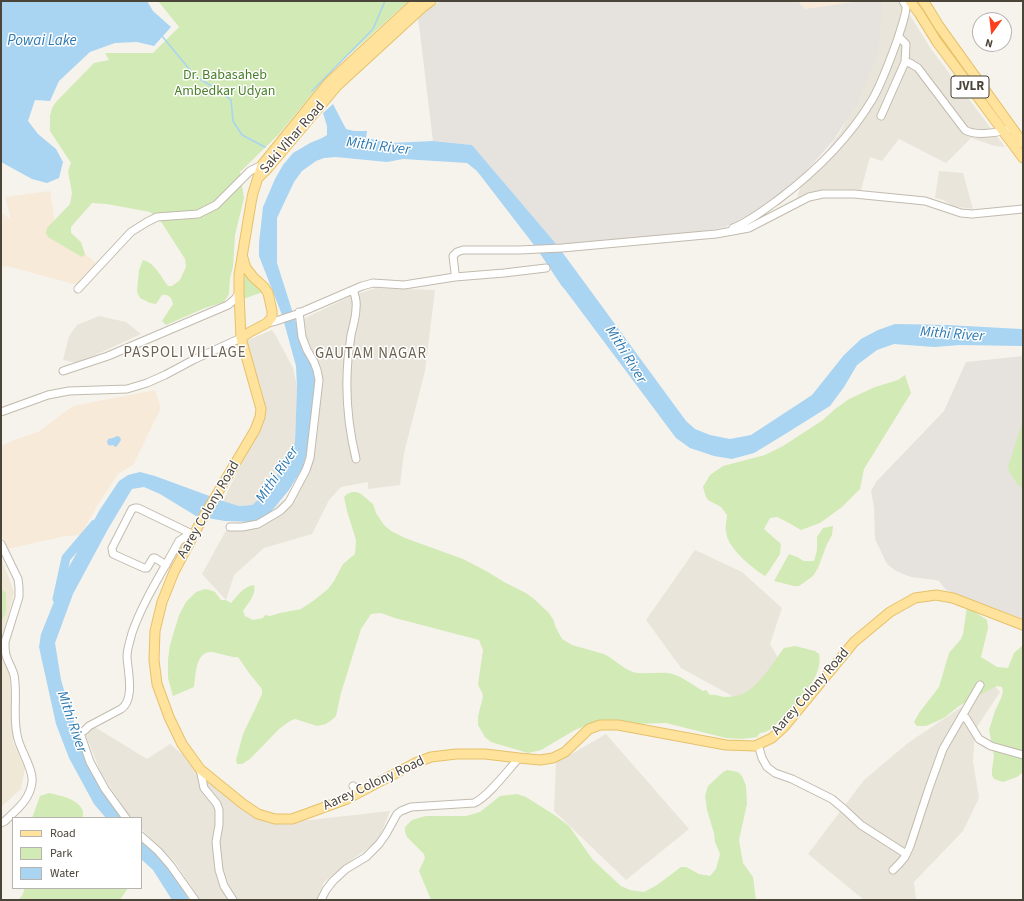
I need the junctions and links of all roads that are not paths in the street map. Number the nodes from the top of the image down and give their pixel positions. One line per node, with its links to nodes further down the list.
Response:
1 (417, 1): 7 (main road, Saki Vihar Road)
2 (431, 1): 7 (main road, Saki Vihar Road)
3 (907, 1): 5 (street); 10 (main road, JVLR)
4 (926, 4): 9 (main road, JVLR)
5 (899, 36): 6 (street); 16 (street)
6 (905, 62): 8 (street); 10 (street)
7 (345, 73): 13 (main road, Saki Vihar Road)
8 (882, 116)
9 (1013, 129): 10 (street); 11 (main road, JVLR)
10 (1003, 131): 12 (main road, JVLR)
11 (1023, 143)
12 (1023, 158)
13 (265, 166): 14 (main road, Saki Vihar Road); 20 (street)
14 (258, 178): 17 (main road, Aarey Colony Road)
15 (1023, 209): 16 (street)
16 (716, 234): 19 (street)
17 (242, 255): 22 (main road, Aarey Colony Road); 24 (main road)
18 (546, 268): 21 (street)
19 (455, 274)
20 (78, 289)
21 (353, 290): 23 (street); 28 (street)
22 (239, 293): 25 (main road, Aarey Colony Road); 26 (street)
23 (298, 313): 24 (street); 29 (street)
24 (272, 322): 25 (main road)
25 (241, 338): 27 (street); 30 (main road, Aarey Colony Road)
26 (63, 371)
27 (1, 412)
28 (356, 459)
29 (230, 527)
30 (194, 535): 32 (street); 32 (street); 39 (main road, Aarey Colony Road)
31 (1, 544): 43 (street)
32 (166, 565): 42 (street)
33 (1023, 625): 36 (main road, Aarey Colony Road)
34 (980, 685): 35 (street)
35 (962, 717): 37 (street); 45 (street)
36 (758, 744): 38 (main road, Aarey Colony Road); 45 (street)
37 (1023, 755)
38 (519, 758): 41 (main road, Aarey Colony Road); 49 (street)
39 (200, 769): 41 (main road, Aarey Colony Road); 48 (street)
40 (353, 786): 41 (street)
41 (358, 794)
42 (125, 817)
43 (1, 823)
44 (142, 837): 47 (street)
45 (906, 854): 46 (street)
46 (893, 870)
47 (195, 900)
48 (233, 900)
49 (321, 900)

